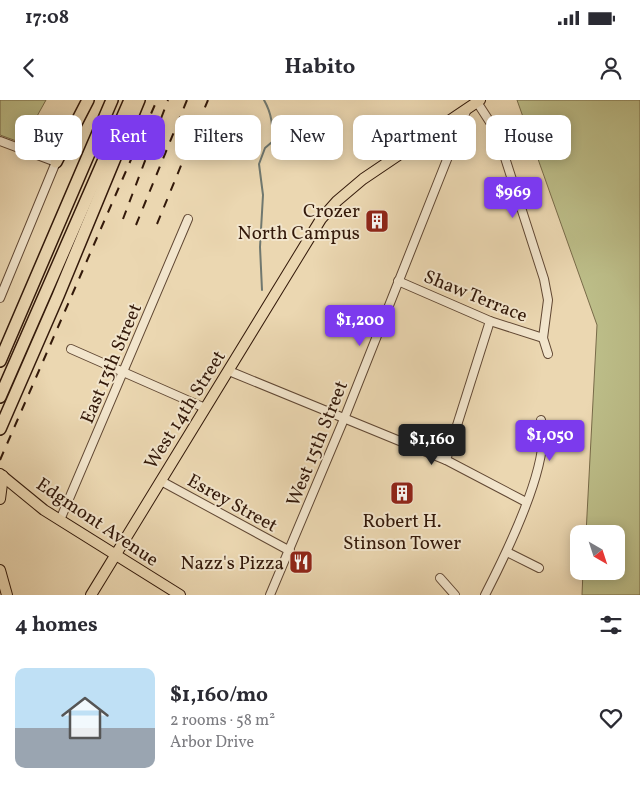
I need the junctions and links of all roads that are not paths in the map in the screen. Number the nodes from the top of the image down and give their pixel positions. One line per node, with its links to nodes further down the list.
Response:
1 (88, 100): 7 (highway)
2 (112, 100): 15 (highway)
3 (130, 100): 18 (highway)
4 (139, 100): 22 (highway)
5 (475, 103): 9 (street, West 15th Street); 12 (street); 16 (main road, West 14th Street)
6 (0, 141): 7 (street)
7 (56, 162): 10 (street)
8 (188, 219): 17 (street, East 13th Street)
9 (398, 281): 11 (street, Shaw Terrace); 20 (street, West 15th Street)
10 (0, 298)
11 (490, 321): 12 (street, Shaw Terrace); 23 (street)
12 (543, 338): 14 (street)
13 (71, 349): 17 (street)
14 (548, 354)
15 (0, 361)
16 (228, 371): 19 (main road, West 14th Street); 20 (street)
17 (124, 372): 19 (street); 28 (street, East 13th Street)
18 (0, 397)
19 (205, 408): 25 (main road, West 14th Street)
20 (344, 419): 23 (street); 29 (street, West 15th Street)
21 (541, 420): 27 (street)
22 (0, 429)
23 (446, 460): 27 (street)
24 (1, 475): 26 (main road); 28 (main road, Edgmont Avenue)
25 (161, 481): 29 (street, Esrey Street); 31 (main road, West 14th Street)
26 (0, 499)
27 (526, 502): 30 (street)
28 (60, 520): 31 (main road, Edgmont Avenue)
29 (290, 551): 38 (street, West 15th Street)
30 (507, 552): 32 (street); 40 (street)
31 (115, 556): 36 (main road, West 14th Street); 37 (main road, Edgmont Avenue)
32 (539, 568)
33 (0, 570): 35 (main road)
34 (440, 578): 39 (street)
35 (7, 595)
36 (91, 595)
37 (180, 595)
38 (270, 595)
39 (455, 595)
40 (485, 595)

